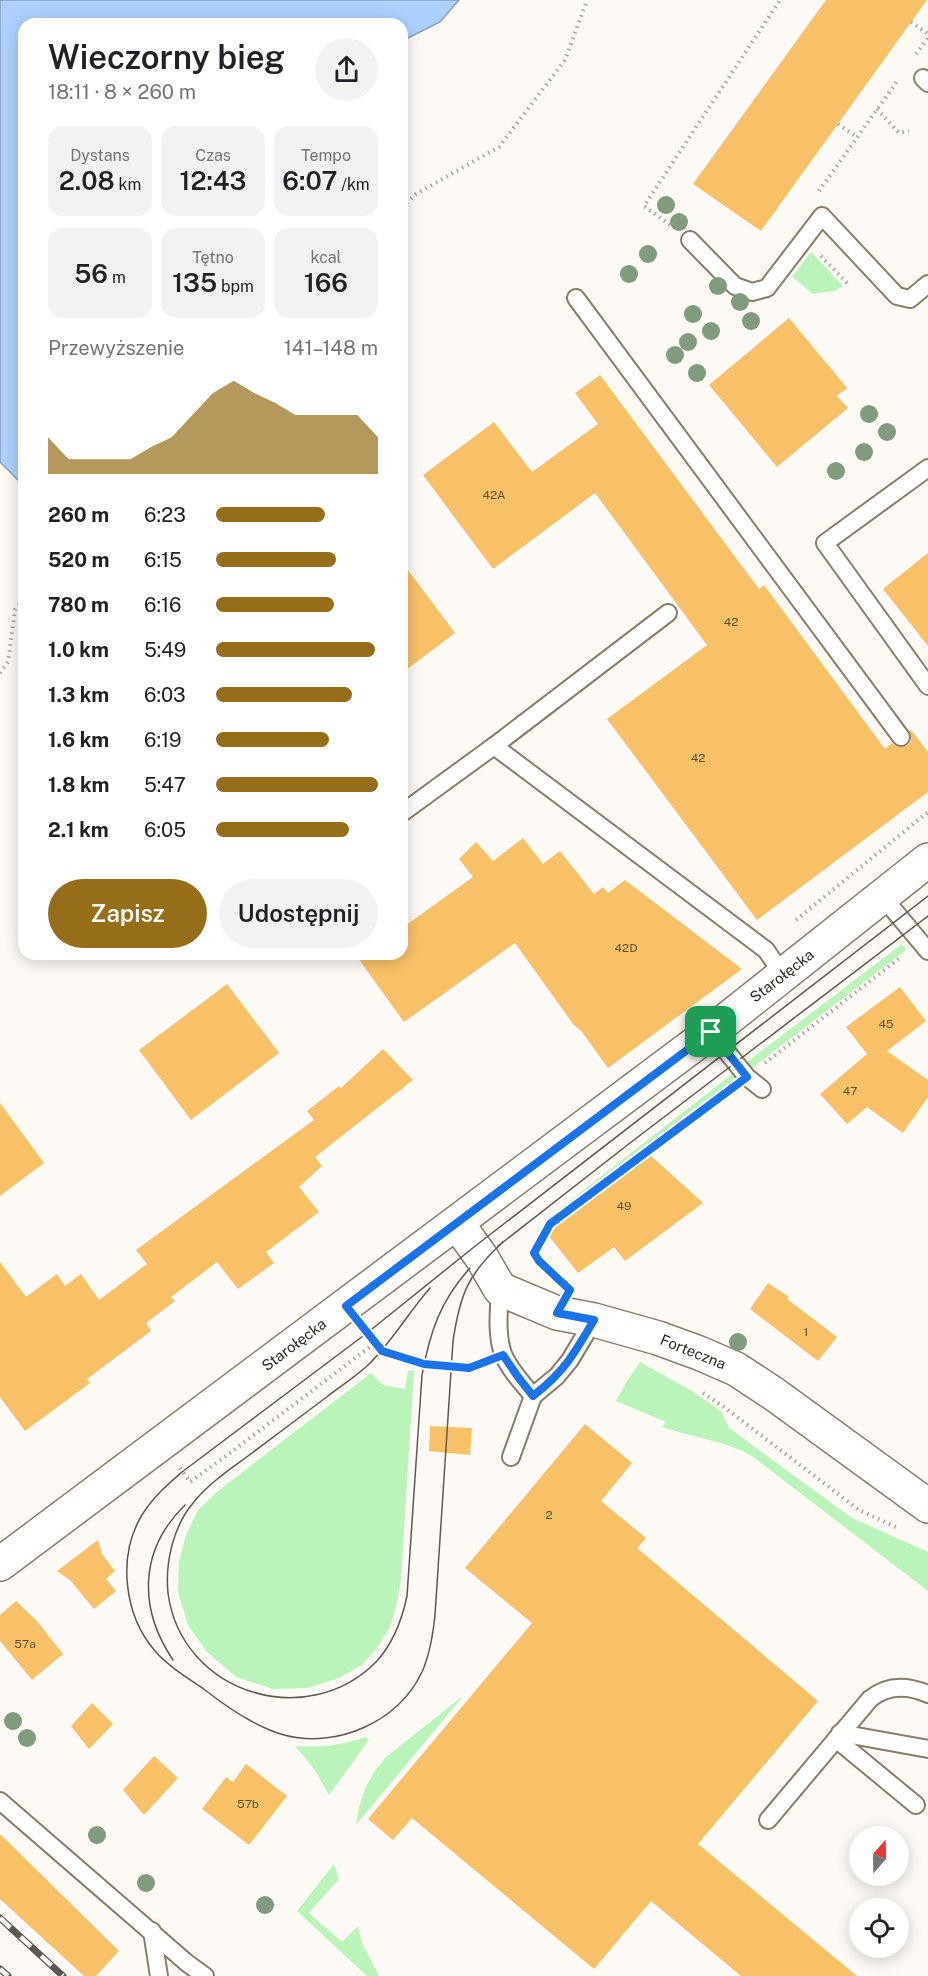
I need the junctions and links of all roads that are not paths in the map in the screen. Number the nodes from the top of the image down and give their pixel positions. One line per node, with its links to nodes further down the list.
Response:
1 (690, 240): 2 (lane)
2 (928, 284)
3 (576, 298): 7 (lane)
4 (928, 468): 6 (lane)
5 (668, 613): 8 (lane)
6 (928, 686)
7 (901, 737)
8 (494, 746): 9 (lane); 13 (lane)
9 (408, 809)
10 (928, 860): 11 (street, Starołęcka)
11 (882, 896): 12 (lane); 13 (street, Starołęcka)
12 (924, 946)
13 (783, 975): 14 (street, Starołęcka)
14 (711, 1032): 15 (lane); 16 (street, Starołęcka)
15 (762, 1089)
16 (457, 1223): 17 (street); 22 (street, Starołęcka)
17 (500, 1289): 18 (street, Forteczna); 19 (lane)
18 (594, 1320): 19 (lane); 21 (street, Forteczna)
19 (533, 1396): 20 (lane)
20 (511, 1457)
21 (928, 1506)
22 (0, 1564)
23 (928, 1694): 24 (lane)
24 (838, 1736): 25 (lane); 27 (lane); 28 (lane)
25 (928, 1749)
26 (0, 1801): 29 (lane)
27 (916, 1805)
28 (768, 1820)
29 (152, 1931): 30 (lane); 31 (lane)
30 (159, 1976)
31 (205, 1976)

